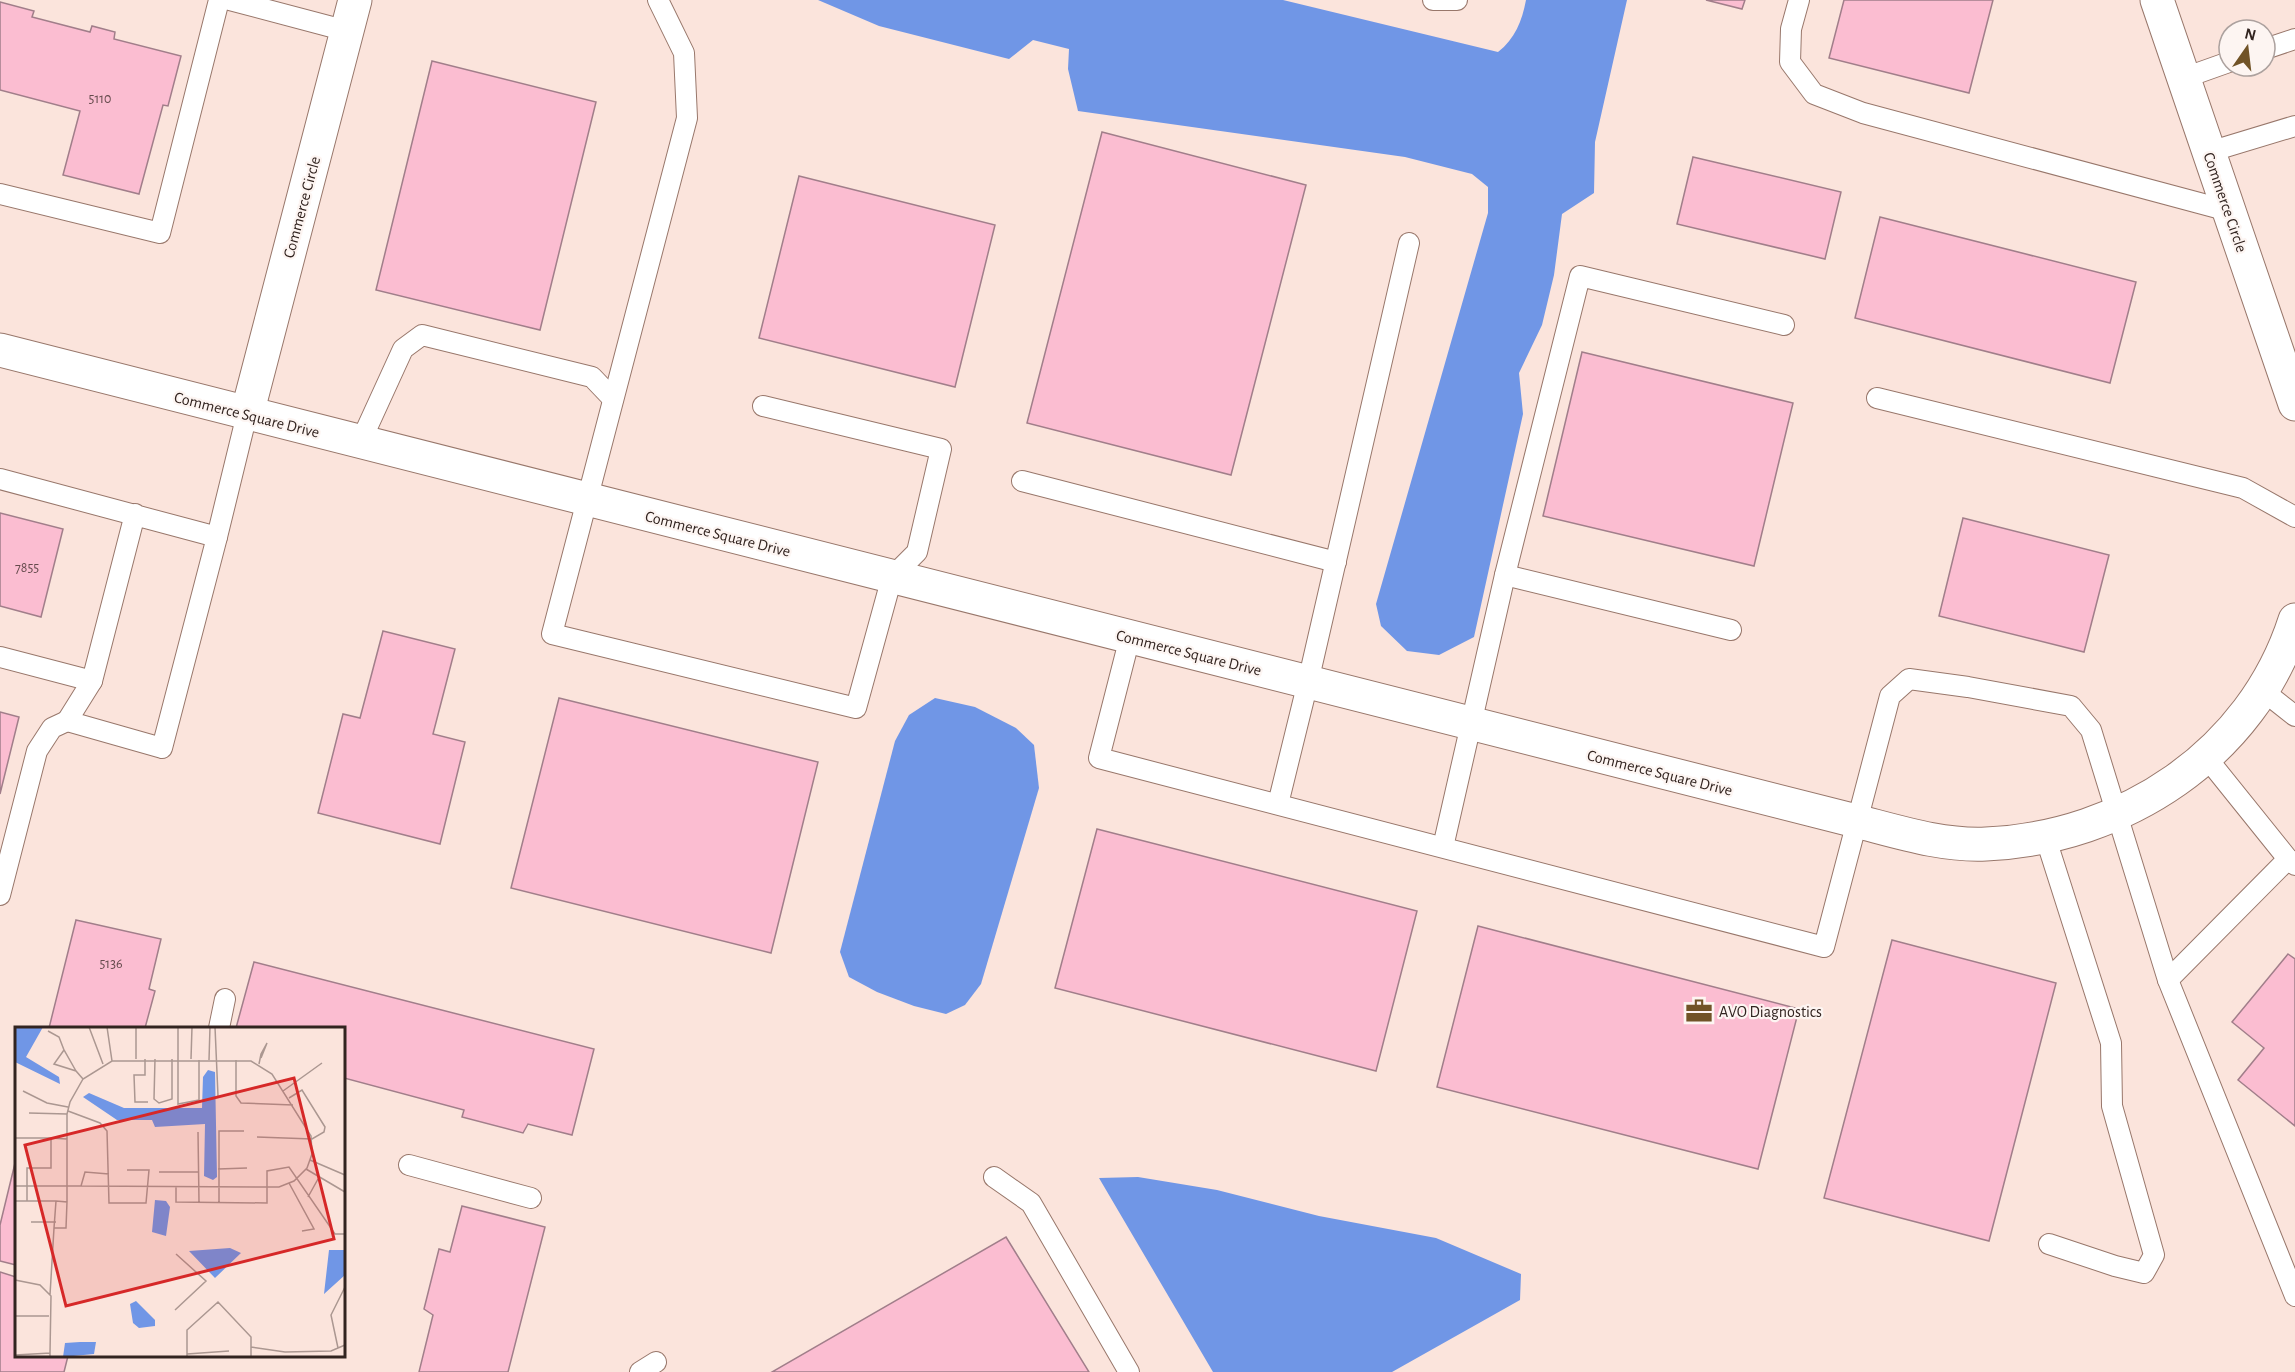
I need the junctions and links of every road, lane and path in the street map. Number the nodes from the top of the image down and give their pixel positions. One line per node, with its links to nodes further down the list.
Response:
1 (219, 0): 15 (lane)
2 (230, 0): 8 (lane)
3 (658, 0): 21 (lane)
4 (1433, 0): 5 (lane)
5 (1457, 0)
6 (1798, 0): 16 (lane)
7 (2157, 0): 12 (street, Commerce Circle)
8 (351, 15): 24 (street, Commerce Circle)
9 (2295, 39): 10 (lane)
10 (2277, 46)
11 (2217, 66): 12 (lane)
12 (2184, 78): 14 (street, Commerce Circle)
13 (2295, 126): 14 (lane)
14 (2209, 152): 16 (street, Commerce Circle)
15 (0, 194)
16 (2229, 211): 22 (street, Commerce Circle)
17 (1409, 243): 32 (lane)
18 (1784, 325): 33 (lane)
19 (0, 350): 24 (street, Commerce Square Drive)
20 (1877, 398): 30 (lane)
21 (613, 399): 25 (lane); 28 (lane)
22 (2295, 404)
23 (763, 406): 34 (lane)
24 (247, 414): 25 (street, Commerce Square Drive); 31 (lane)
25 (360, 443): 28 (street, Commerce Square Drive)
26 (0, 479): 29 (lane)
27 (1022, 481): 32 (lane)
28 (588, 500): 34 (street, Commerce Square Drive); 34 (lane)
29 (135, 514): 31 (lane); 39 (lane)
30 (2295, 517)
31 (217, 537): 43 (lane)
32 (1336, 562): 40 (lane)
33 (1505, 576): 36 (lane); 44 (lane)
34 (891, 577): 37 (street, Commerce Square Drive)
35 (2295, 620): 41 (street, Commerce Square Drive)
36 (1731, 630)
37 (1130, 637): 40 (street, Commerce Square Drive); 46 (lane)
38 (0, 657): 39 (lane)
39 (92, 681): 43 (lane)
40 (1308, 682): 44 (street, Commerce Square Drive); 46 (lane)
41 (2262, 690): 42 (lane); 45 (street, Commerce Square Drive)
42 (2295, 716)
43 (67, 721): 52 (lane)
44 (1472, 724): 48 (street, Commerce Square Drive); 50 (lane)
45 (2206, 757): 47 (street, Commerce Square Drive); 51 (lane)
46 (1278, 804): 50 (lane)
47 (2117, 814): 48 (lane); 49 (street, Commerce Square Drive); 53 (lane)
48 (1856, 821): 49 (street, Commerce Square Drive); 50 (lane)
49 (2045, 836): 59 (lane)
50 (1443, 848)
51 (2292, 862): 53 (lane)
52 (0, 895)
53 (2168, 981): 60 (lane)
54 (225, 999): 55 (lane)
55 (219, 1027)
56 (409, 1165): 58 (lane)
57 (994, 1177): 61 (lane)
58 (531, 1198)
59 (2049, 1244)
60 (2295, 1296)
61 (1129, 1372)

